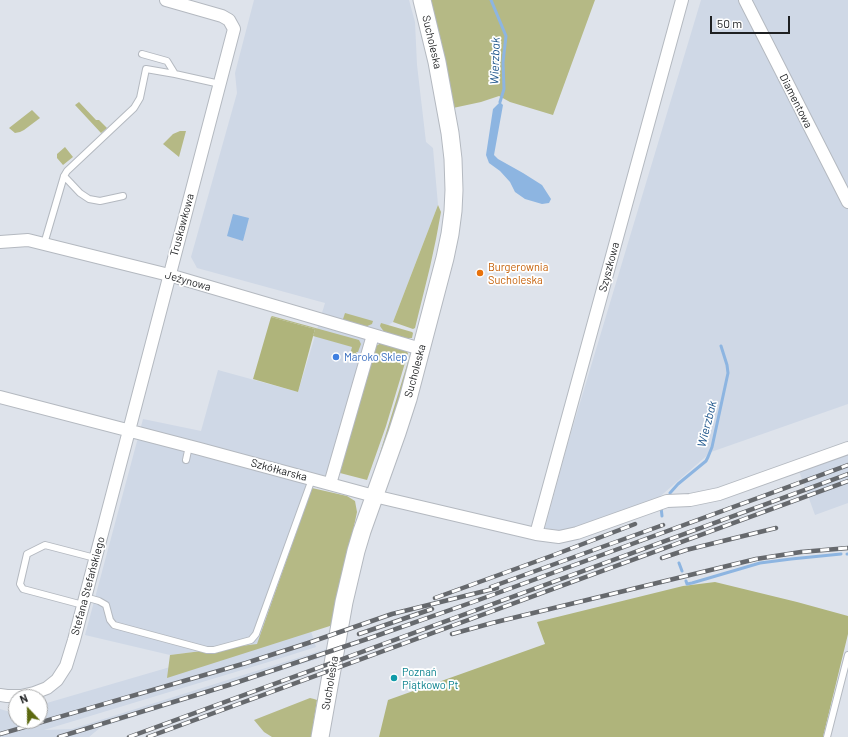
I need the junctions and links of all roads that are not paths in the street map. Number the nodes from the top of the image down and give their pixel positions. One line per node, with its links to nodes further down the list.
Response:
1 (166, 0): 7 (street, Truskawkowa)
2 (422, 0): 15 (street, Sucholeska)
3 (682, 0): 24 (street, Szyszkowa)
4 (745, 0): 10 (street, Diamentowa)
5 (142, 54): 6 (lane)
6 (175, 74): 7 (lane); 8 (lane)
7 (220, 84): 13 (street, Truskawkowa)
8 (64, 176): 9 (lane); 12 (lane)
9 (124, 196)
10 (848, 202)
11 (0, 242): 12 (street, Jeżynowa)
12 (44, 244): 13 (street, Jeżynowa)
13 (169, 275): 14 (street, Jeżynowa); 17 (street, Truskawkowa)
14 (373, 335): 15 (street, Jeżynowa); 22 (street)
15 (421, 350): 23 (street, Sucholeska)
16 (0, 397): 17 (street, Szkółkarska)
17 (128, 430): 18 (street, Szkółkarska); 25 (street, Stefana Stefańskiego)
18 (189, 446): 20 (lane); 21 (street, Szkółkarska)
19 (848, 448): 24 (street, Szkółkarska)
20 (186, 460)
21 (312, 479): 22 (street, Szkółkarska); 26 (lane)
22 (330, 484): 23 (street, Szkółkarska)
23 (374, 496): 24 (street, Szkółkarska); 29 (street, Sucholeska)
24 (536, 534)
25 (95, 558): 26 (street, Stefana Stefańskiego); 26 (lane)
26 (84, 601): 28 (street, Stefana Stefańskiego)
27 (848, 655): 30 (lane)
28 (0, 695)
29 (320, 737)
30 (827, 737)

